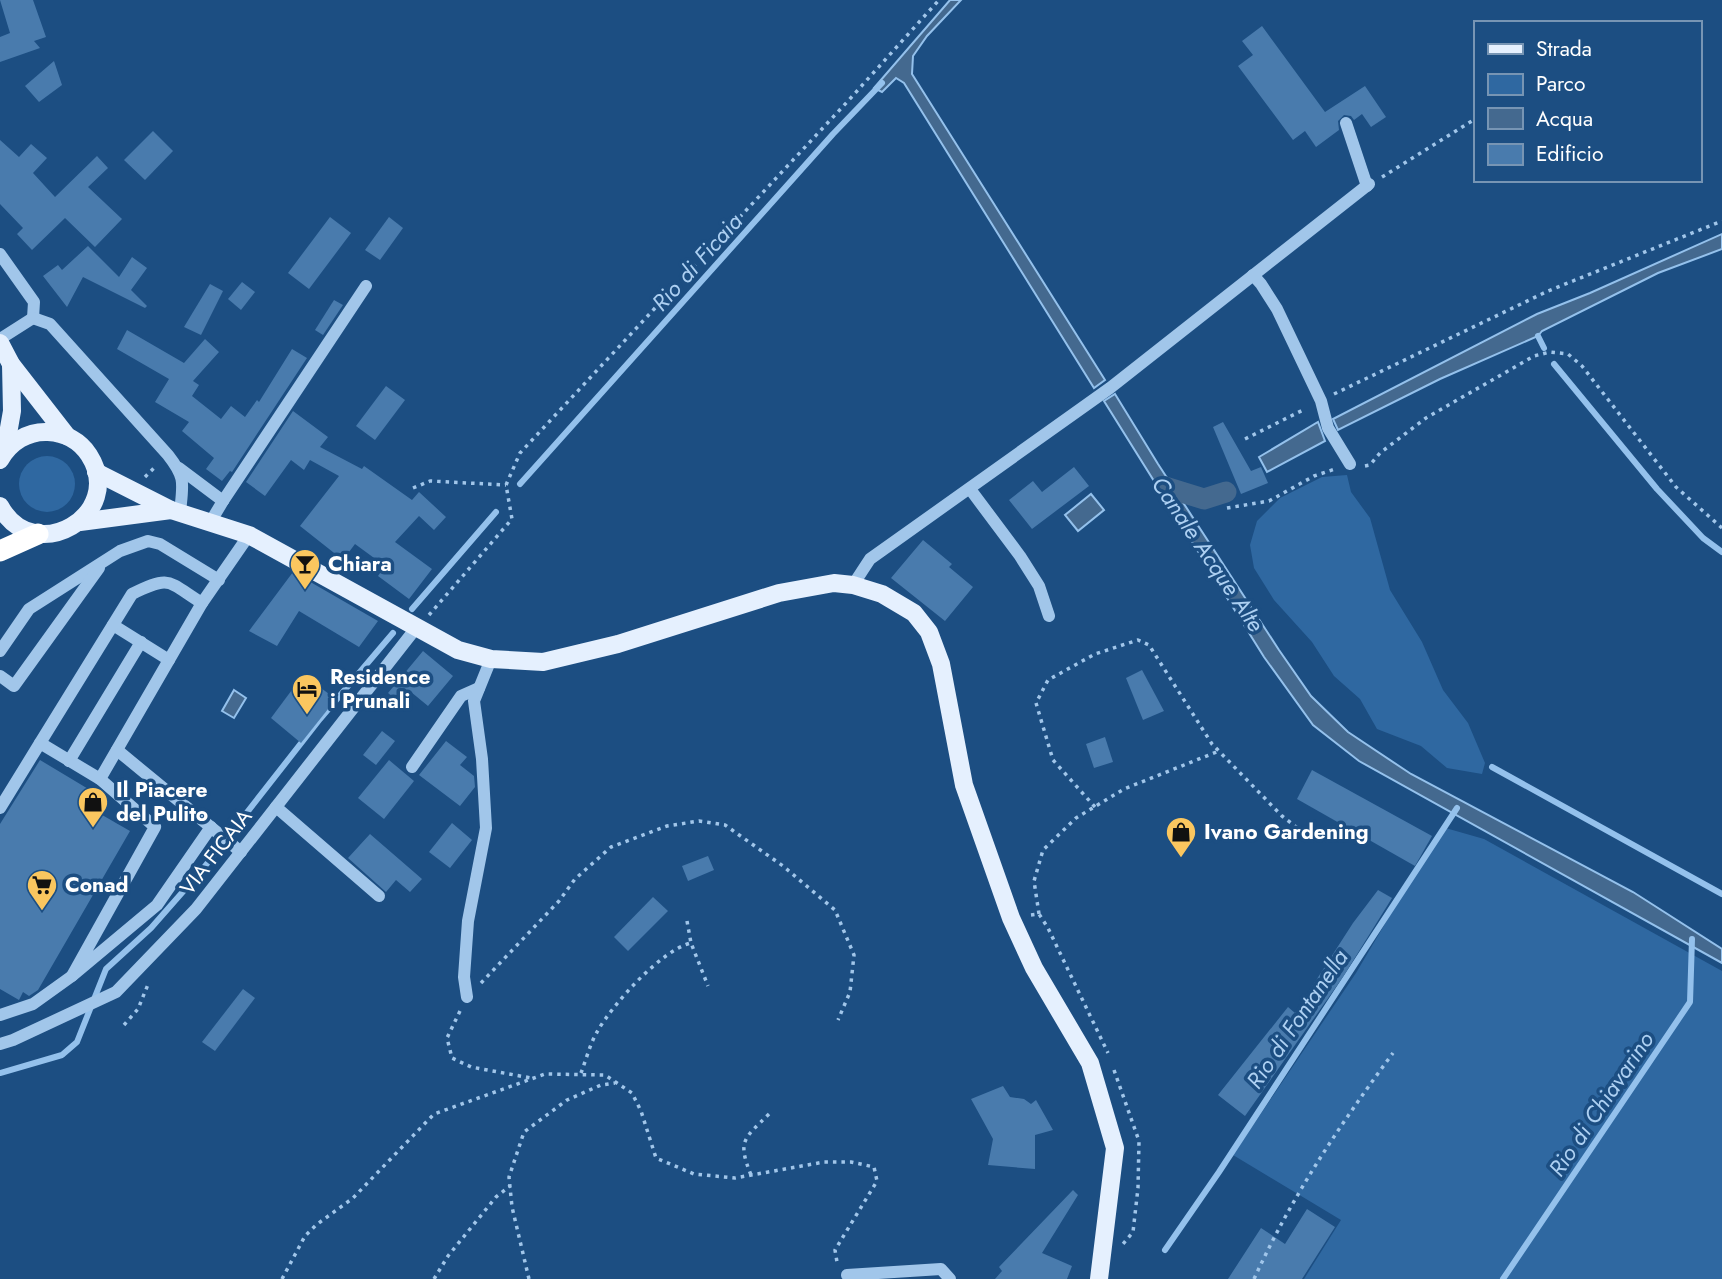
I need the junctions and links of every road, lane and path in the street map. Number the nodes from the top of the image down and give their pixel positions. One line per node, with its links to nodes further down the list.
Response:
1 (939, 0): 21 (path)
2 (1474, 120): 4 (path)
3 (1346, 123): 4 (street)
4 (1368, 185): 7 (street)
5 (1722, 221): 12 (path)
6 (0, 254): 9 (street)
7 (1253, 275): 12 (street); 23 (street)
8 (366, 286): 24 (street)
9 (33, 318): 10 (street); 18 (street)
10 (0, 341): 11 (main road)
11 (10, 364): 13 (main road); 15 (main road)
12 (1321, 401): 14 (path); 17 (street)
13 (67, 436): 15 (main road); 19 (main road)
14 (1245, 439)
15 (3, 455)
16 (160, 463): 20 (path)
17 (1350, 464): 26 (path); 30 (path)
18 (178, 468): 24 (street); 27 (street)
19 (96, 472): 27 (main road); 29 (main road)
20 (144, 479)
21 (506, 485): 22 (path); 40 (path)
22 (413, 488)
23 (970, 489): 36 (street); 38 (street)
24 (223, 501): 28 (street)
25 (0, 506): 31 (main road)
26 (1227, 508)
27 (176, 511): 28 (main road); 29 (main road)
28 (211, 521): 32 (main road)
29 (80, 522): 31 (main road)
30 (1722, 528)
31 (38, 534): 33 (highway)
32 (249, 535): 35 (street); 40 (main road)
33 (0, 551)
34 (103, 562): 35 (street); 42 (street); 45 (street)
35 (219, 580): 37 (street)
36 (853, 585): 43 (main road); 81 (main road)
37 (202, 603): 39 (street); 44 (street)
38 (1049, 616)
39 (113, 625): 41 (street); 47 (street)
40 (416, 628): 43 (main road); 53 (street, VIA FICAIA)
41 (141, 642): 44 (street); 50 (street)
42 (0, 652)
43 (491, 659): 46 (street)
44 (169, 660): 48 (street)
45 (0, 676)
46 (479, 688): 51 (street); 65 (street)
47 (40, 743): 50 (street); 55 (street)
48 (117, 750): 52 (street); 56 (street)
49 (1219, 751): 54 (path); 54 (path); 57 (path)
50 (69, 761): 52 (street)
51 (412, 767)
52 (100, 779): 63 (street)
53 (276, 807): 58 (street, VIA FICAIA); 59 (street)
54 (1095, 807): 60 (path)
55 (0, 808)
56 (211, 827): 58 (street); 63 (street)
57 (1309, 837)
58 (241, 852): 68 (street, VIA FICAIA)
59 (379, 895)
60 (1039, 914)
61 (687, 921): 62 (path)
62 (691, 943): 64 (path); 70 (path)
63 (72, 976): 66 (street)
64 (708, 986)
65 (467, 997): 67 (path); 71 (path)
66 (0, 1015)
67 (838, 1020)
68 (0, 1044)
69 (1393, 1053): 82 (path)
70 (581, 1074): 71 (path); 72 (path)
71 (533, 1078): 77 (path)
72 (616, 1082): 74 (path); 75 (path)
73 (769, 1114): 74 (path)
74 (751, 1175): 76 (path)
75 (510, 1186): 78 (path); 79 (path)
76 (846, 1275): 80 (street)
77 (282, 1279)
78 (434, 1279)
79 (529, 1279)
80 (950, 1279)
81 (1099, 1279)
82 (1254, 1279)

